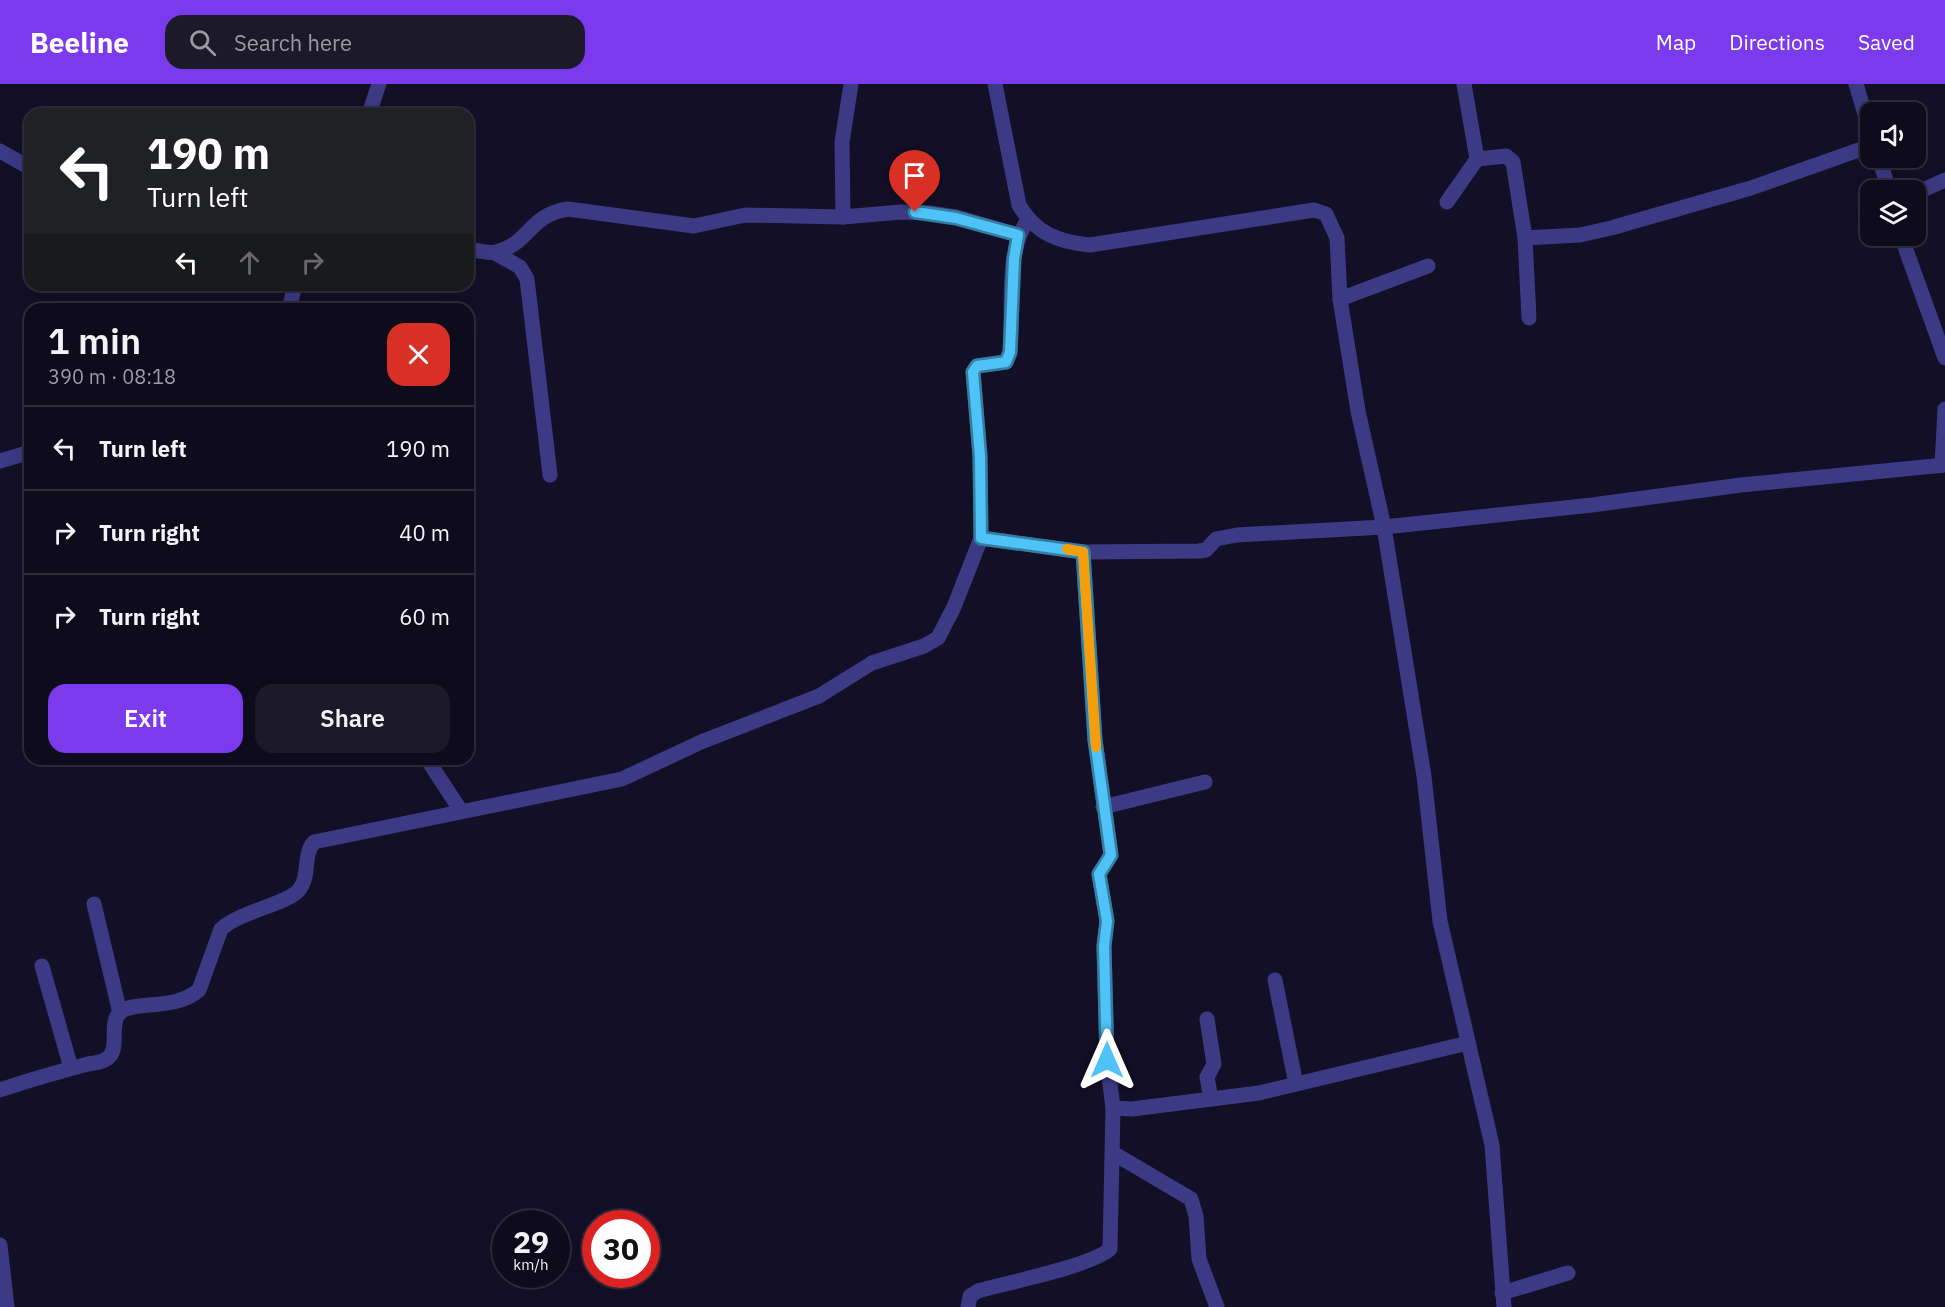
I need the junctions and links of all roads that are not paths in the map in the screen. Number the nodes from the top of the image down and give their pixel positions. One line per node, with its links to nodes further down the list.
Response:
1 (379, 84): 7 (street)
2 (851, 84): 15 (street)
3 (995, 84): 16 (street)
4 (1464, 84): 10 (street)
5 (1856, 84): 6 (street)
6 (1861, 102)
7 (371, 108)
8 (1860, 150): 18 (street)
9 (0, 151): 11 (street)
10 (1477, 159): 14 (street); 18 (street)
11 (24, 165)
12 (1945, 180): 13 (street)
13 (1926, 188)
14 (1447, 202)
15 (843, 217): 17 (street); 21 (street)
16 (1028, 220): 17 (street); 23 (street)
17 (1018, 235): 32 (street)
18 (1526, 238): 24 (street)
19 (1905, 246): 25 (street)
20 (474, 250): 21 (street)
21 (495, 253): 30 (street)
22 (1428, 266): 23 (street)
23 (1340, 299): 31 (street)
24 (1529, 318)
25 (1945, 358)
26 (1945, 409): 29 (street)
27 (24, 454): 28 (street)
28 (0, 461)
29 (1944, 465): 31 (street)
30 (550, 475)
31 (1384, 527): 33 (street); 43 (street)
32 (981, 538): 33 (street); 37 (street)
33 (1083, 552): 36 (street)
34 (431, 765): 37 (street)
35 (1205, 782): 36 (street)
36 (1103, 807): 48 (street)
37 (461, 811): 41 (street)
38 (94, 904): 41 (street)
39 (42, 966): 44 (street)
40 (1275, 980): 45 (street)
41 (120, 1013): 44 (street)
42 (1207, 1019): 47 (street)
43 (1468, 1043): 45 (street); 52 (street)
44 (71, 1068): 46 (street)
45 (1296, 1084): 47 (street)
46 (0, 1090)
47 (1211, 1099): 48 (street)
48 (1113, 1108): 49 (street)
49 (1113, 1153): 54 (street); 55 (street)
50 (0, 1245): 53 (street)
51 (1568, 1273): 52 (street)
52 (1503, 1300)
53 (7, 1307)
54 (968, 1307)
55 (1218, 1307)

